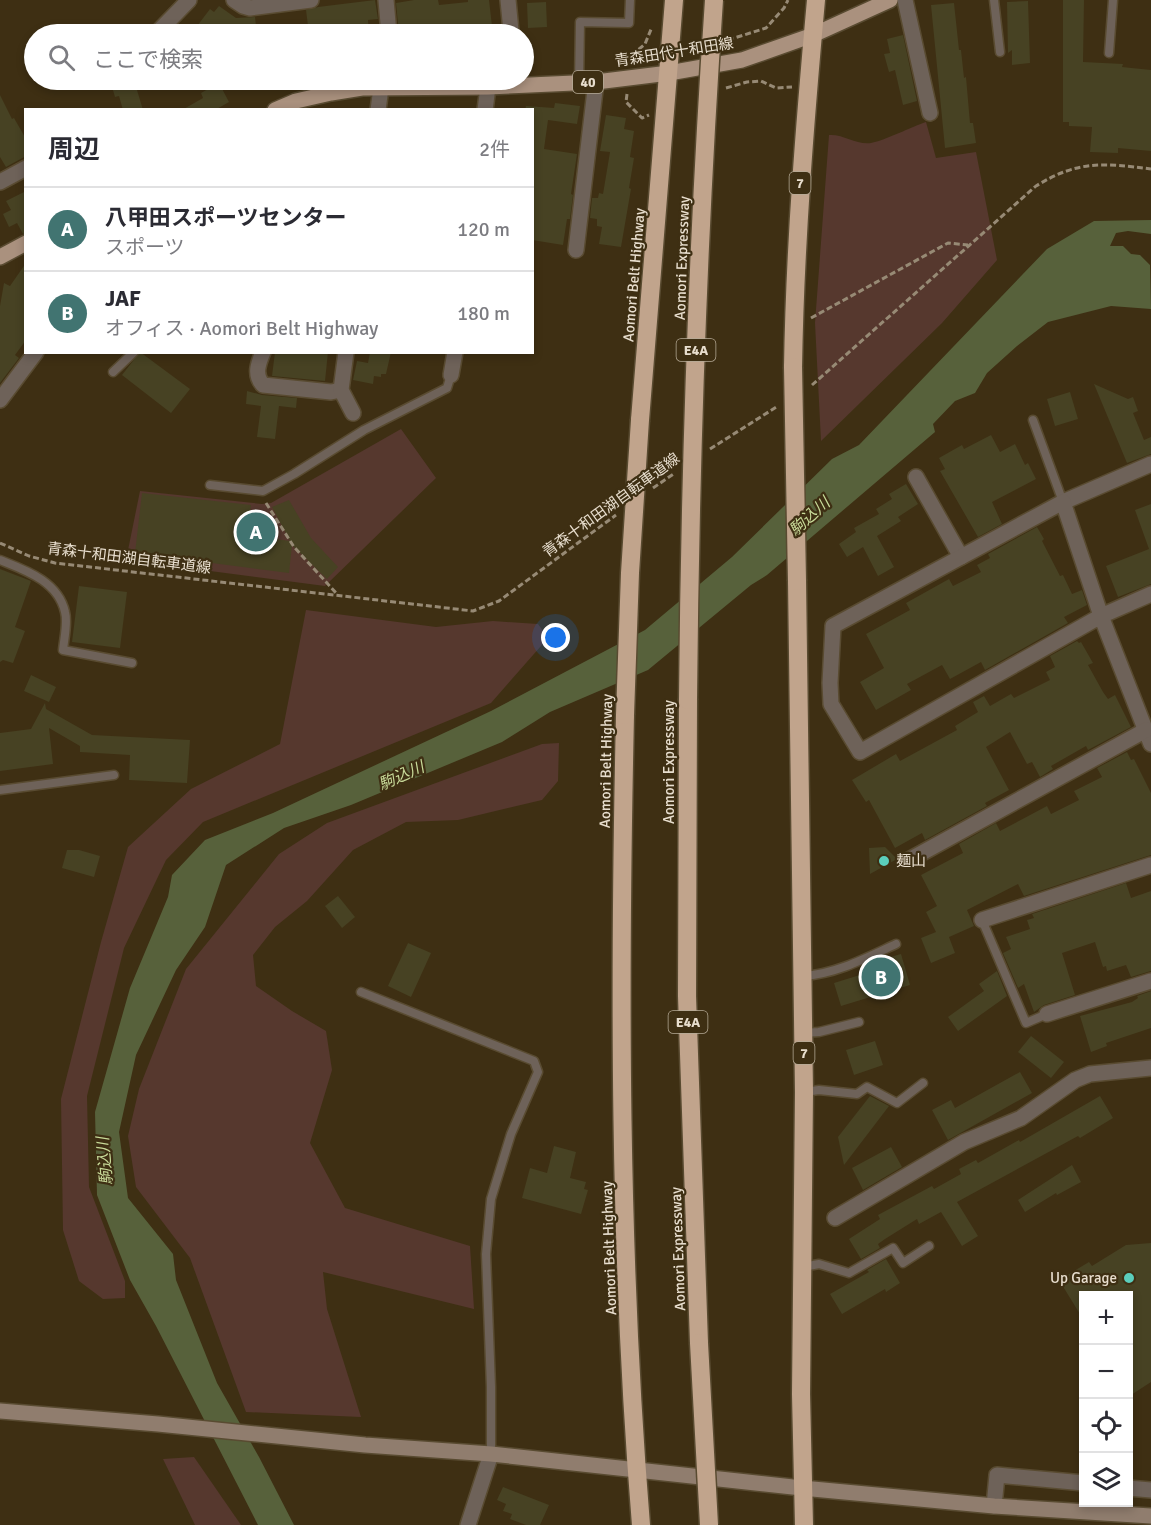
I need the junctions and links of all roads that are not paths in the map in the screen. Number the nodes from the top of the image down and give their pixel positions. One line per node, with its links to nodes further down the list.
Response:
1 (189, 0): 14 (street)
2 (234, 0): 3 (street)
3 (311, 0)
4 (386, 0): 15 (street)
5 (508, 0): 16 (street)
6 (630, 0): 22 (lane)
7 (674, 0): 20 (highway, Aomori Belt Highway)
8 (714, 0): 87 (highway, Aomori Expressway / E4A, bridge)
9 (816, 0): 17 (highway, 7)
10 (890, 0): 17 (main road, 青森田代十和田線 / 40)
11 (905, 0): 30 (street)
12 (994, 0): 18 (lane)
13 (1113, 0): 19 (lane)
14 (166, 24)
15 (388, 24)
16 (510, 24)
17 (813, 35): 20 (main road, 青森田代十和田線 / 40); 64 (highway, 7, bridge)
18 (1000, 52)
19 (1109, 53)
20 (669, 73): 21 (main road, 青森田代十和田線 / 40); 78 (highway, Aomori Belt Highway, bridge)
21 (597, 82): 22 (main road, 青森田代十和田線 / 40); 34 (street)
22 (579, 83): 23 (main road, 青森田代十和田線 / 40)
23 (534, 85)
24 (353, 90): 27 (main road, 青森田代十和田線 / 40)
25 (387, 90): 28 (street)
26 (488, 90): 29 (street)
27 (280, 108)
28 (379, 108)
29 (485, 108)
30 (930, 113)
31 (24, 169): 32 (street)
32 (0, 182)
33 (24, 244): 35 (main road)
34 (576, 250)
35 (0, 257)
36 (34, 354): 44 (street)
37 (132, 354): 41 (lane)
38 (262, 354): 43 (street)
39 (346, 354): 43 (street)
40 (455, 354): 42 (street)
41 (112, 372)
42 (451, 375): 47 (lane)
43 (341, 390): 45 (street)
44 (0, 400)
45 (353, 413): 47 (lane)
46 (1033, 420): 51 (lane)
47 (364, 430): 50 (lane)
48 (1151, 464): 51 (street)
49 (916, 477): 52 (street)
50 (210, 485)
51 (1063, 502): 52 (street); 55 (street)
52 (961, 557): 55 (street)
53 (0, 560): 56 (lane)
54 (1151, 594): 55 (street)
55 (1101, 616): 57 (street)
56 (132, 663)
57 (1149, 737): 60 (street)
58 (114, 775): 59 (lane)
59 (0, 790)
60 (909, 860)
61 (1151, 865): 62 (street)
62 (982, 921): 67 (lane)
63 (896, 944): 64 (lane)
64 (803, 976): 69 (highway, 7)
65 (1151, 981): 67 (street)
66 (361, 992): 77 (lane)
67 (1047, 1014)
68 (859, 1022): 69 (lane)
69 (803, 1033): 72 (highway, 7)
70 (1151, 1068): 73 (street)
71 (922, 1083): 72 (lane)
72 (804, 1092): 75 (highway, 7)
73 (835, 1218)
74 (929, 1246): 75 (lane)
75 (803, 1267): 80 (highway, 7)
76 (0, 1411): 77 (street)
77 (491, 1454): 78 (street); 85 (street)
78 (637, 1469): 80 (street); 86 (highway, Aomori Belt Highway)
79 (1079, 1484): 83 (street)
80 (802, 1488): 83 (street); 88 (highway, 7)
81 (1133, 1488): 82 (street)
82 (1151, 1490)
83 (994, 1506): 84 (street)
84 (1151, 1516)
85 (468, 1525)
86 (641, 1525)
87 (710, 1525)
88 (804, 1525)

